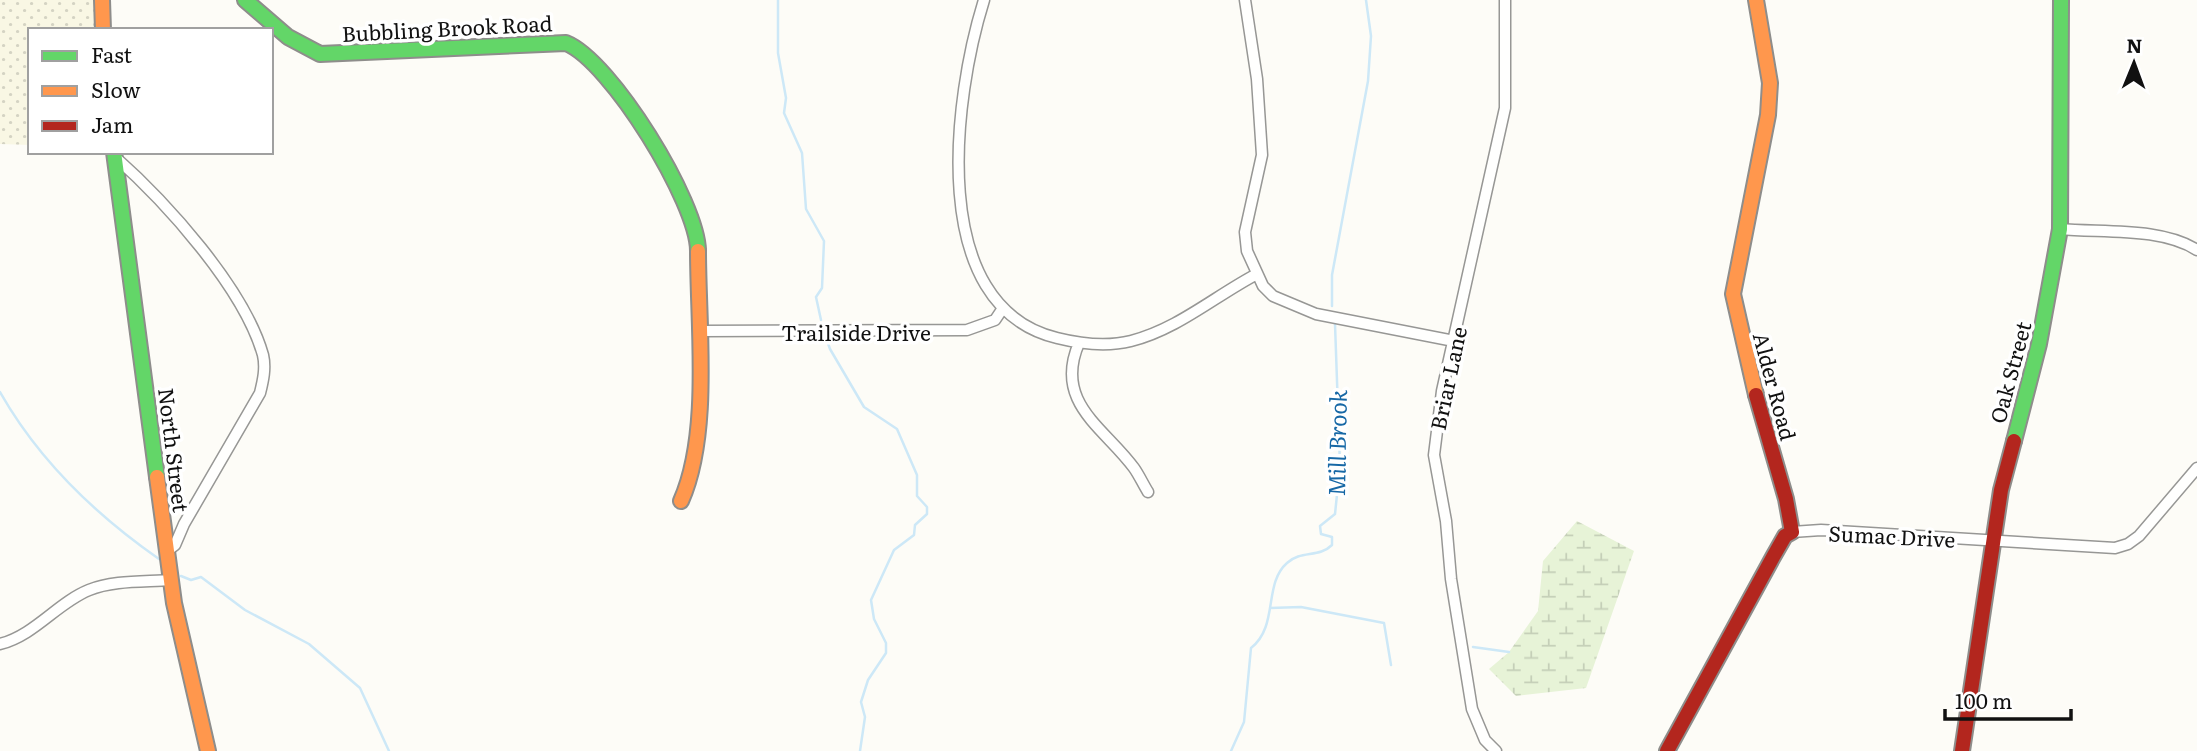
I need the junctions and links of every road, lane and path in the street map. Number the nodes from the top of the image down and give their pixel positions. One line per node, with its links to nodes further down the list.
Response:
1 (102, 0): 8 (street)
2 (245, 0): 14 (street, Bubbling Brook Road)
3 (984, 0): 13 (street)
4 (1245, 0): 12 (street)
5 (1505, 0): 15 (street, Briar Lane)
6 (1756, 0): 20 (street, Alder Road)
7 (2061, 0): 10 (street, Oak Street)
8 (103, 28)
9 (114, 154): 22 (street, North Street); 22 (street)
10 (2060, 229): 11 (street); 21 (street, Oak Street)
11 (2197, 250)
12 (1257, 274): 15 (street); 16 (street)
13 (1003, 308): 14 (street, Trailside Drive); 16 (street)
14 (701, 331): 19 (street, Bubbling Brook Road)
15 (1454, 341): 25 (street, Briar Lane)
16 (1079, 343): 18 (street)
17 (2197, 468): 21 (street, Sumac Drive)
18 (1148, 492)
19 (681, 501)
20 (1792, 532): 21 (street, Sumac Drive); 27 (street)
21 (1992, 540): 28 (street, Oak Street)
22 (167, 551): 23 (street, North Street)
23 (171, 580): 24 (street); 26 (street, North Street)
24 (0, 644)
25 (1489, 749)
26 (208, 751)
27 (1667, 751)
28 (1962, 751)

